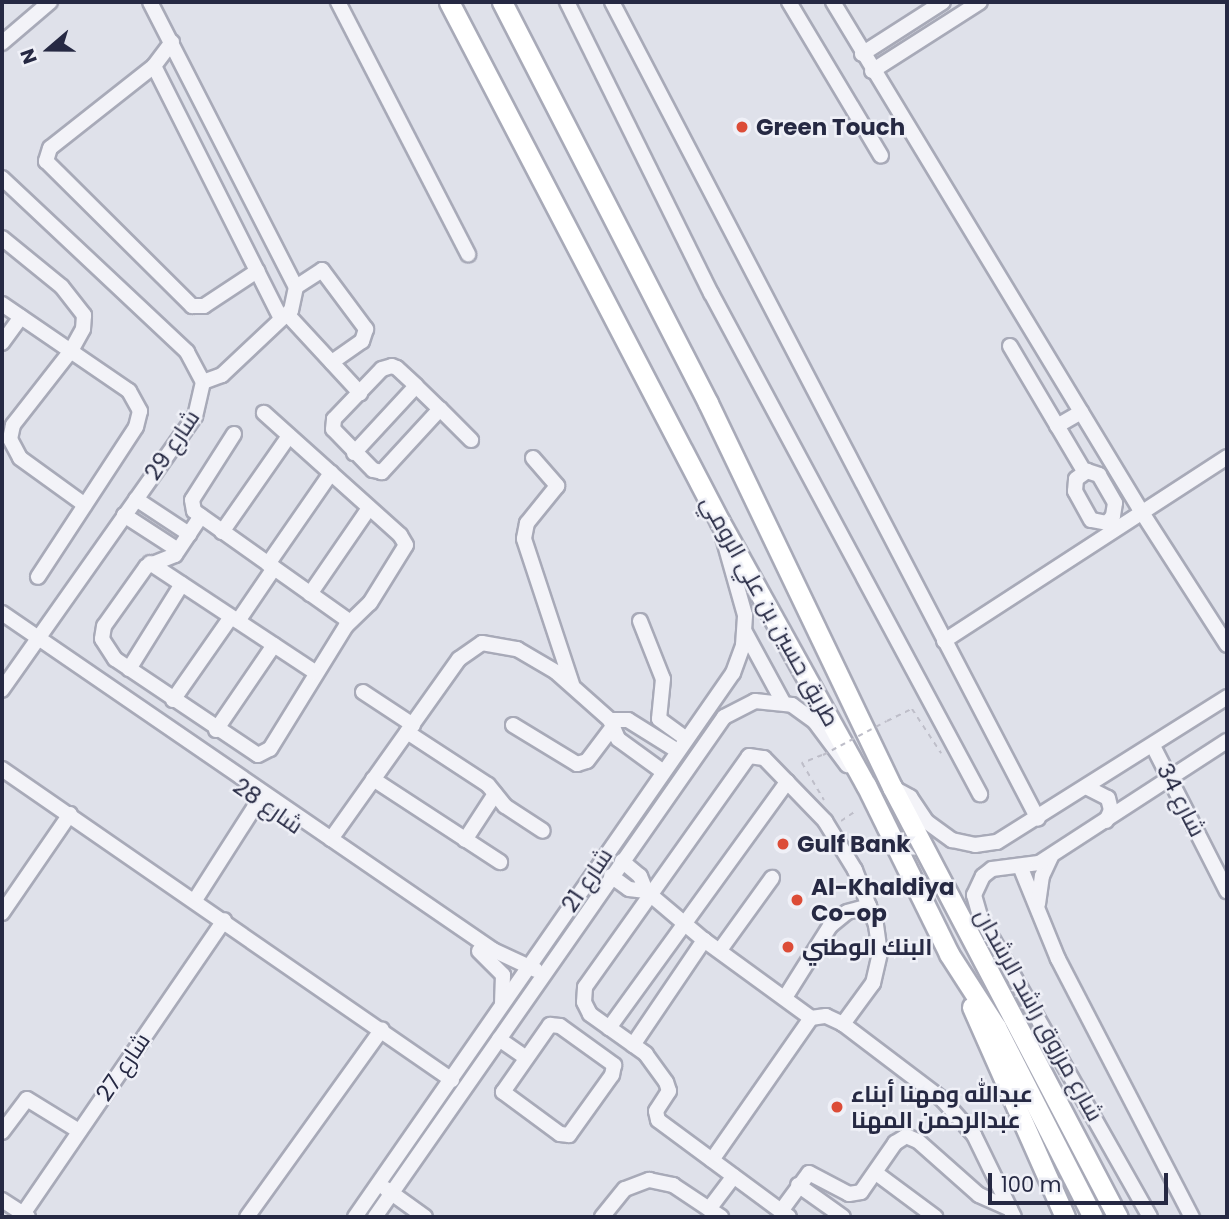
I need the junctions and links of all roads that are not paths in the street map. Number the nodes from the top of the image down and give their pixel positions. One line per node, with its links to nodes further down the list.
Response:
1 (50, 2): 14 (street)
2 (150, 2): 15 (street)
3 (338, 2): 22 (street)
4 (449, 2): 53 (highway, طريق حسين بن علي الرومي)
5 (502, 2): 95 (highway, طريق حسين بن علي الرومي)
6 (567, 2): 98 (street)
7 (612, 2): 69 (street)
8 (789, 2): 19 (street)
9 (823, 2): 13 (street)
10 (833, 2): 13 (street)
11 (943, 2): 16 (street)
12 (980, 2): 18 (street)
13 (852, 38): 16 (street)
14 (3, 41)
15 (172, 42): 17 (street); 24 (street)
16 (862, 54): 18 (street)
17 (154, 66): 23 (street); 23 (street)
18 (872, 71): 36 (street)
19 (881, 156)
20 (2, 178): 32 (street, شارع 29)
21 (2, 237): 30 (street)
22 (468, 254)
23 (257, 271): 27 (street)
24 (296, 287): 27 (street); 31 (street)
25 (2, 304): 26 (street)
26 (21, 317): 28 (street); 30 (street)
27 (284, 317): 31 (street); 32 (street)
28 (2, 343)
29 (1010, 346): 38 (street)
30 (70, 352): 48 (street); 48 (street)
31 (332, 362): 34 (street)
32 (203, 382): 47 (street, شارع 29)
33 (416, 386): 34 (street); 35 (street); 42 (street)
34 (360, 393): 42 (street)
35 (440, 409): 41 (street); 42 (street)
36 (1081, 412): 38 (street); 50 (street)
37 (264, 413): 40 (street)
38 (1057, 426): 46 (street)
39 (234, 434): 52 (street)
40 (289, 436): 45 (street); 54 (street)
41 (471, 440)
42 (354, 453)
43 (1227, 457): 50 (street)
44 (533, 458): 74 (street)
45 (331, 473): 49 (street); 58 (street)
46 (1084, 473)
47 (136, 499): 51 (street, شارع 29); 55 (street)
48 (85, 505): 59 (street)
49 (369, 508): 61 (street); 64 (street)
50 (1141, 511): 69 (street); 71 (street)
51 (124, 515): 56 (street); 68 (street, شارع 29)
52 (201, 516): 54 (street); 55 (street)
53 (720, 522): 67 (street, شارع 21); 94 (highway, طريق حسين بن علي الرومي)
54 (222, 531): 58 (street)
55 (189, 534): 56 (street)
56 (178, 550): 57 (street)
57 (150, 563): 60 (street); 72 (street)
58 (271, 566): 61 (street); 63 (street)
59 (38, 577)
60 (182, 584): 63 (street); 72 (street)
61 (310, 594): 64 (street)
62 (2, 613): 68 (street, شارع 28)
63 (235, 619): 70 (street); 78 (street)
64 (349, 621): 73 (street)
65 (640, 621): 87 (street)
66 (2, 623): 68 (street, شارع 28)
67 (744, 631): 79 (street); 80 (street, شارع 21)
68 (34, 641): 75 (street, شارع 29); 99 (street, شارع 28); 105 (street, شارع 28)
69 (944, 641): 101 (street)
70 (274, 645): 73 (street); 84 (street)
71 (1227, 645)
72 (129, 669): 78 (street)
73 (316, 673): 84 (street)
74 (572, 684): 81 (street); 83 (street)
75 (2, 690)
76 (363, 692): 83 (street)
77 (1227, 697): 88 (street)
78 (173, 700): 84 (street)
79 (783, 702): 85 (street, شارع 21); 94 (street)
80 (698, 721): 85 (street); 87 (street, شارع 21)
81 (611, 724): 82 (street); 87 (street); 90 (street)
82 (513, 725)
83 (410, 729): 91 (street); 97 (street)
84 (216, 730)
85 (713, 730): 108 (street, شارع 21)
86 (1227, 741): 92 (street, شارع مرزوق راشد الرشدان)
87 (680, 744): 90 (street, شارع 21)
88 (1153, 746): 92 (street, شارع 34); 96 (street)
89 (2, 769): 100 (street)
90 (662, 771): 124 (street, شارع 21)
91 (373, 779): 105 (street); 106 (street)
92 (1170, 779): 102 (street, شارع مرزوق راشد الرشدان); 113 (street, شارع 34)
93 (787, 782): 114 (street); 116 (street); 120 (street)
94 (866, 785): 123 (highway, طريق حسين بن علي الرومي)
95 (892, 787): 104 (street); 136 (highway, طريق حسين بن علي الرومي)
96 (1088, 788): 101 (street); 102 (street)
97 (495, 794): 103 (street); 106 (street)
98 (981, 794)
99 (259, 800): 115 (street); 127 (street, شارع 28)
100 (70, 814): 115 (street); 118 (street)
101 (1038, 820): 104 (street)
102 (1106, 821): 107 (street, شارع مرزوق راشد الرشدان)
103 (543, 831)
104 (1015, 834): 110 (street)
105 (331, 839): 124 (street, شارع 28)
106 (465, 840): 109 (street)
107 (1052, 856): 110 (street, شارع مرزوق راشد الرشدان); 117 (street)
108 (622, 861): 111 (street, شارع 21); 114 (street)
109 (500, 862)
110 (1018, 866): 117 (street); 162 (street, شارع مرزوق راشد الرشدان)
111 (611, 877): 114 (street); 125 (street, شارع 21)
112 (772, 878): 122 (street)
113 (1227, 891)
114 (648, 893): 120 (street); 130 (street)
115 (195, 900): 119 (street)
116 (869, 906): 126 (street); 129 (street)
117 (1038, 909): 163 (street)
118 (2, 913)
119 (224, 920): 131 (street); 137 (street, شارع 27)
120 (683, 923): 121 (street); 130 (street)
121 (704, 940): 122 (street); 133 (street)
122 (720, 950): 126 (street)
123 (949, 954): 158 (highway); 159 (highway, طريق حسين بن علي الرومي)
124 (529, 967): 125 (street, شارع 28); 127 (street, شارع 21)
125 (544, 973): 132 (street, شارع 21)
126 (786, 996): 128 (street)
127 (501, 1007): 135 (street, شارع 21)
128 (811, 1018): 129 (street); 139 (street)
129 (843, 1024): 148 (street)
130 (610, 1028): 133 (street)
131 (382, 1029): 135 (street); 152 (street)
132 (499, 1039): 134 (street); 144 (street, شارع 21)
133 (633, 1045): 139 (street)
134 (524, 1057): 134 (street)
135 (452, 1080): 142 (street, شارع 21)
136 (1062, 1111): 160 (highway, طريق حسين بن علي الرومي); 161 (highway)
137 (79, 1131): 138 (street); 151 (street, شارع 27)
138 (2, 1132)
139 (712, 1160): 141 (street)
140 (876, 1173): 143 (street); 148 (street); 157 (street)
141 (734, 1176): 147 (street); 149 (street)
142 (378, 1184): 144 (street); 146 (street, شارع 21)
143 (798, 1185): 149 (street); 156 (street)
144 (392, 1194): 150 (street, شارع 21); 154 (street)
145 (2, 1199): 151 (street, شارع 27)
146 (367, 1200): 150 (street); 153 (street, شارع 21)
147 (715, 1213): 155 (street)
148 (1012, 1213)
149 (785, 1214)
150 (382, 1215)
151 (25, 1216)
152 (247, 1217)
153 (355, 1217)
154 (425, 1217)
155 (602, 1217)
156 (844, 1217)
157 (935, 1217)
158 (1065, 1217)
159 (1093, 1217)
160 (1118, 1217)
161 (1130, 1217)
162 (1150, 1217)
163 (1192, 1217)

